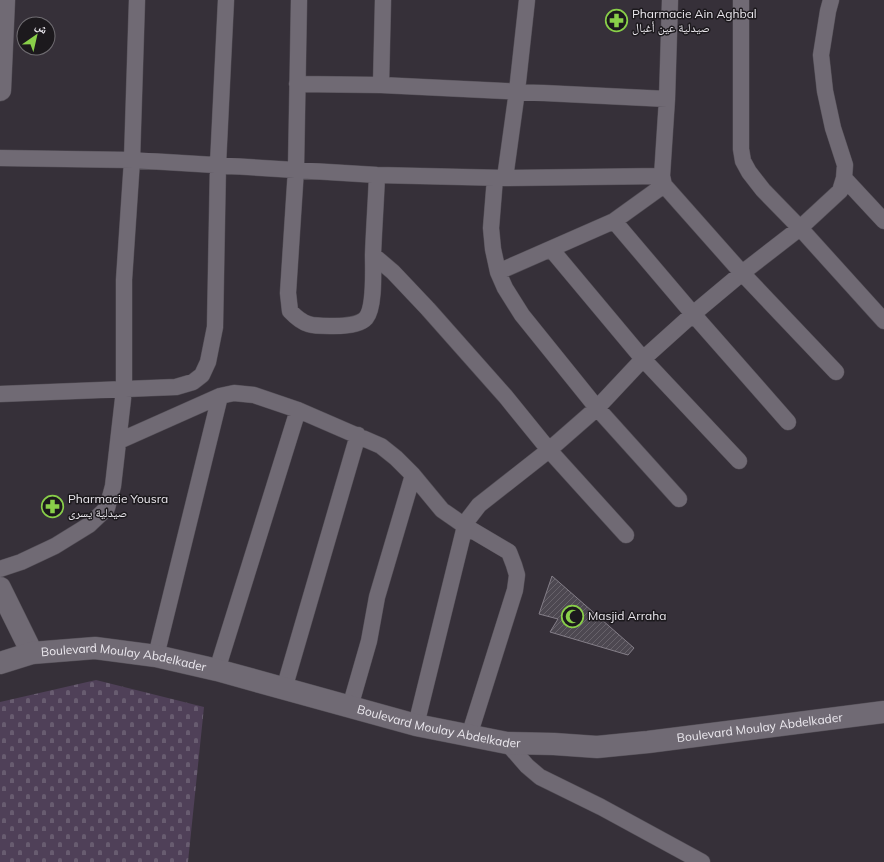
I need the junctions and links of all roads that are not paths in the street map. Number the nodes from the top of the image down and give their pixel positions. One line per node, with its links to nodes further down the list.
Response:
1 (4, 0): 12 (street)
2 (137, 0): 16 (street)
3 (226, 0): 17 (street)
4 (299, 0): 10 (street)
5 (383, 0): 11 (street)
6 (527, 0): 13 (street)
7 (670, 0): 14 (street)
8 (741, 0): 25 (street)
9 (831, 0): 21 (street)
10 (297, 84): 11 (street); 18 (street)
11 (381, 85): 13 (street)
12 (0, 90)
13 (517, 91): 14 (street); 20 (street)
14 (667, 99): 22 (street)
15 (0, 158): 16 (street)
16 (132, 160): 17 (street); 34 (street)
17 (218, 164): 18 (street); 34 (street)
18 (296, 169): 19 (street); 27 (street)
19 (377, 175): 20 (street); 27 (street)
20 (500, 178): 22 (street); 28 (street)
21 (844, 178): 24 (street); 25 (street)
22 (663, 180): 23 (street); 29 (street)
23 (614, 221): 26 (street); 30 (street)
24 (884, 221)
25 (800, 228): 29 (street); 31 (street)
26 (551, 249): 28 (street); 32 (street)
27 (373, 255): 42 (street)
28 (498, 272): 37 (street)
29 (742, 273): 30 (street); 33 (street)
30 (693, 314): 32 (street); 39 (street)
31 (884, 321)
32 (643, 360): 37 (street); 43 (street)
33 (836, 372)
34 (124, 390): 35 (street); 41 (street)
35 (0, 394)
36 (220, 396): 38 (street); 41 (street); 51 (street)
37 (597, 408): 42 (street); 45 (street)
38 (298, 410): 40 (street); 53 (street)
39 (788, 422)
40 (358, 435): 44 (street); 54 (street)
41 (119, 441): 48 (street)
42 (550, 450): 46 (street); 47 (street)
43 (739, 461)
44 (413, 475): 46 (street); 55 (street)
45 (679, 499)
46 (467, 522): 57 (street); 58 (street)
47 (626, 535)
48 (0, 569)
49 (0, 588): 50 (street)
50 (32, 653): 51 (street, Boulevard Moulay Abdelkader); 52 (street, Boulevard Moulay Abdelkader)
51 (156, 656): 53 (street, Boulevard Moulay Abdelkader)
52 (0, 663)
53 (217, 670): 54 (street, Boulevard Moulay Abdelkader)
54 (284, 689): 55 (street, Boulevard Moulay Abdelkader)
55 (350, 708): 57 (street, Boulevard Moulay Abdelkader)
56 (884, 712): 59 (street, Boulevard Moulay Abdelkader)
57 (416, 726): 58 (street, Boulevard Moulay Abdelkader)
58 (469, 736): 59 (street, Boulevard Moulay Abdelkader)
59 (507, 743): 60 (street)
60 (702, 862)

